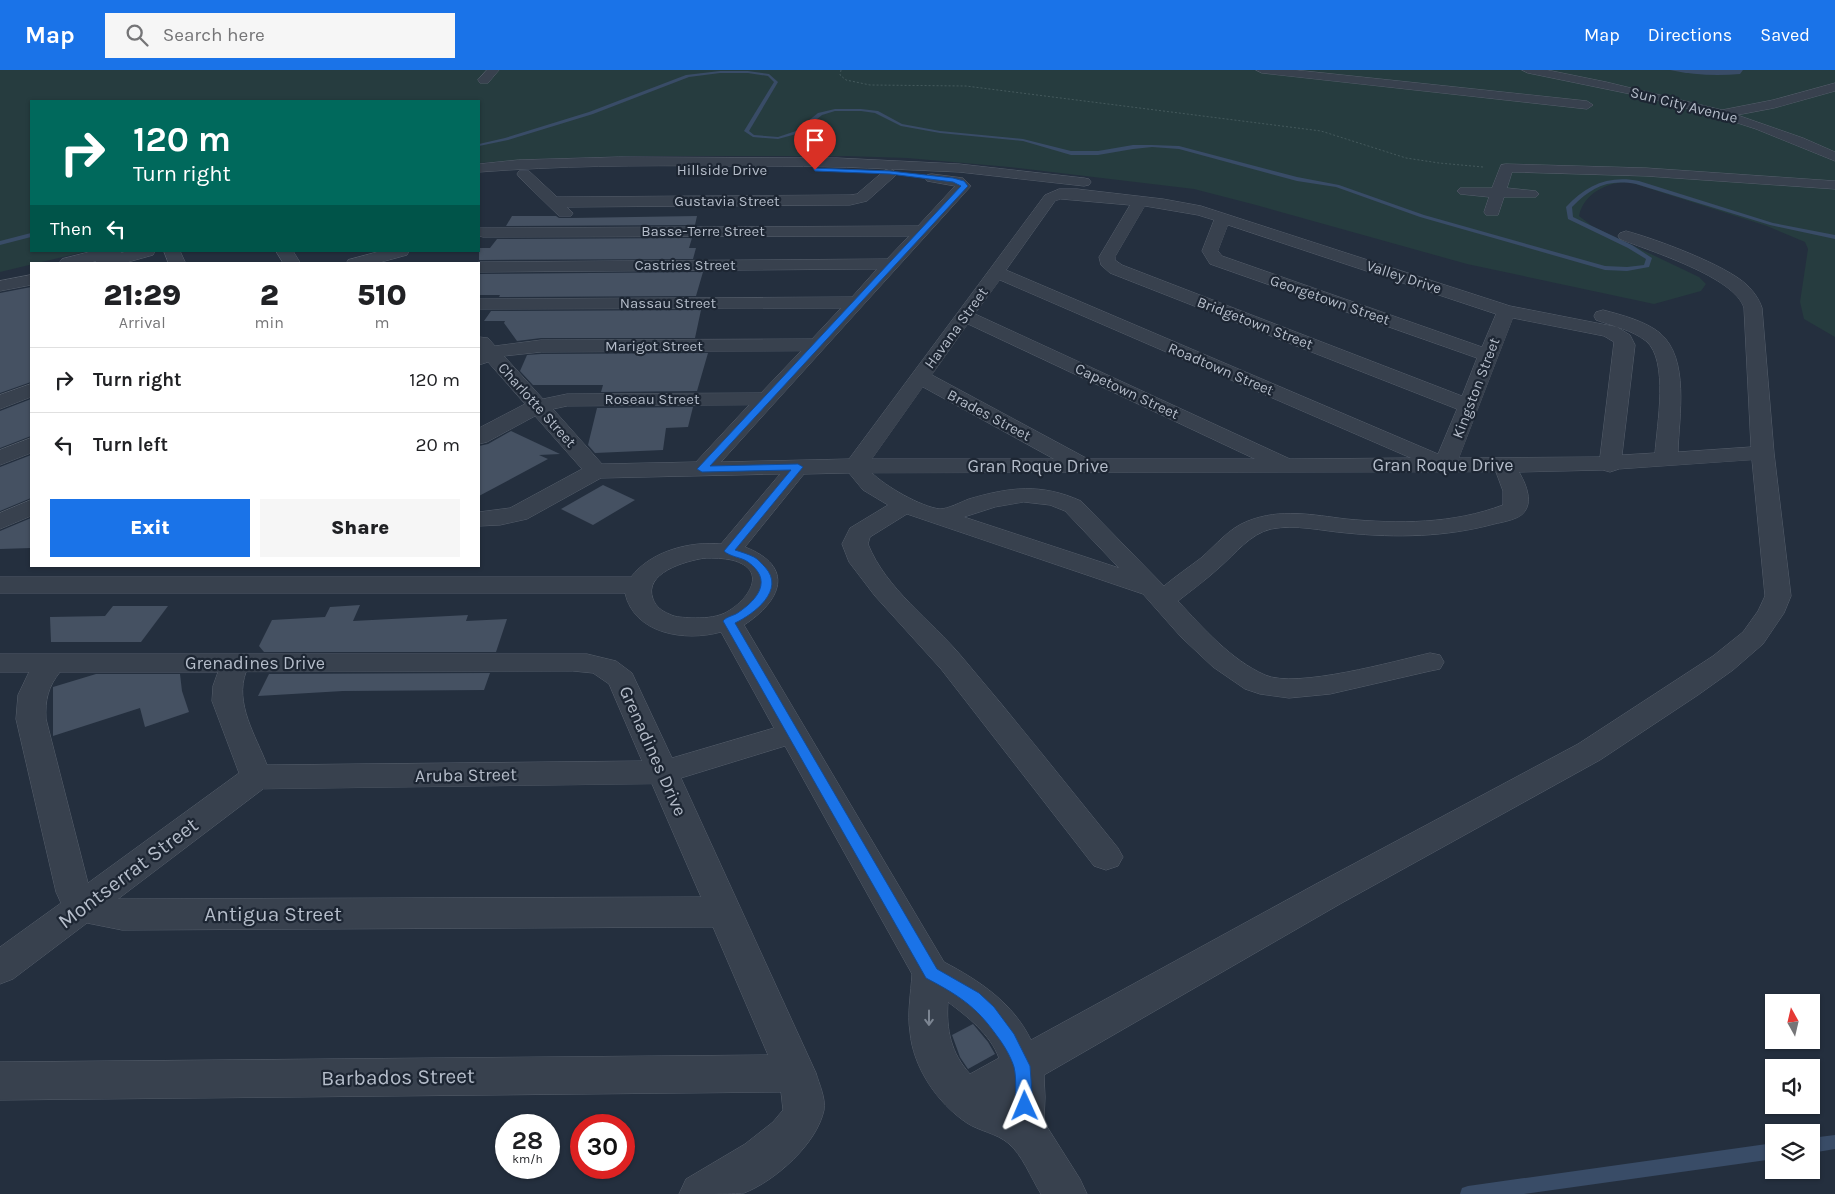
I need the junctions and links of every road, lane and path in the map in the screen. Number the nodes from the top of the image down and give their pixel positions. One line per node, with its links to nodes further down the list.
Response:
1 (493, 70): 7 (street)
2 (842, 70): 15 (path)
3 (1262, 70): 6 (street)
4 (1528, 70): 11 (street, Sun City Avenue)
5 (1555, 70): 10 (street, Sun City Avenue)
6 (1360, 75): 9 (street)
7 (484, 80)
8 (1835, 88): 10 (street)
9 (1587, 105)
10 (1738, 111): 11 (street); 12 (street, Sun City Avenue)
11 (1722, 114): 13 (street, Sun City Avenue)
12 (1835, 146)
13 (1835, 158)
14 (480, 168): 43 (street)
15 (1506, 168): 19 (street); 21 (street)
16 (890, 173): 17 (street, Hillside Drive); 25 (street, Gustavia Street); 30 (street, Hillside Drive)
17 (524, 174): 18 (street, Hillside Drive); 25 (street)
18 (480, 178)
19 (1835, 185)
20 (1465, 191): 21 (street)
21 (1497, 192): 23 (street); 26 (street)
22 (1059, 194): 24 (street, Valley Drive); 44 (street, Havana Street)
23 (1531, 194)
24 (1140, 201): 28 (street, Valley Drive); 60 (street, Bridgetown Street)
25 (553, 202): 27 (street)
26 (1492, 212)
27 (565, 213)
28 (1223, 218): 49 (street, Valley Drive); 54 (street, Georgetown Street)
29 (481, 229): 30 (street, Basse-Terre Street); 32 (street, Basse-Terre Street)
30 (923, 231): 41 (street)
31 (1626, 236): 63 (street)
32 (498, 247)
33 (110, 252): 37 (street)
34 (144, 252): 38 (street)
35 (397, 252): 39 (street)
36 (402, 252): 40 (street)
37 (72, 262)
38 (109, 262)
39 (361, 262)
40 (410, 262)
41 (892, 264): 42 (street, Castries Street); 47 (street)
42 (480, 267)
43 (1431, 270)
44 (996, 272): 51 (street, Havana Street); 71 (street, Roadtown Street)
45 (30, 280): 46 (street)
46 (0, 286)
47 (857, 302): 48 (street, Nassau Street); 52 (street)
48 (480, 304)
49 (1506, 311): 54 (street, Kingston Street); 67 (street, Valley Drive)
50 (1588, 311): 65 (street)
51 (965, 316): 55 (street, Havana Street); 70 (street, Capetown Street)
52 (817, 345): 53 (street, Marigot Street); 57 (street)
53 (483, 350): 59 (street, Charlotte Street)
54 (1489, 356): 60 (street, Kingston Street)
55 (920, 378): 68 (street, Havana Street); 69 (street, Brades Street)
56 (30, 390): 58 (street)
57 (767, 399): 59 (street, Roseau Street); 73 (street)
58 (0, 403)
59 (538, 406): 61 (street, Roseau Street); 74 (street, Charlotte Street)
60 (1469, 406): 71 (street, Kingston Street)
61 (480, 436)
62 (30, 444): 64 (street)
63 (1763, 453): 65 (street, Gran Roque Drive); 98 (street)
64 (0, 458)
65 (1666, 460): 67 (street, Gran Roque Drive)
66 (1503, 465): 67 (street, Gran Roque Drive); 71 (street, Gran Roque Drive); 84 (street)
67 (1610, 465)
68 (856, 466): 69 (street, Gran Roque Drive); 72 (street, Gran Roque Drive); 75 (street)
69 (1084, 466): 70 (street, Gran Roque Drive)
70 (1288, 466): 71 (street, Gran Roque Drive)
71 (1445, 466)
72 (798, 467): 73 (street, Gran Roque Drive); 81 (street)
73 (702, 469): 74 (street, Gran Roque Drive)
74 (596, 470): 78 (street, Gran Roque Drive)
75 (905, 505): 77 (street); 93 (street)
76 (30, 508): 79 (street)
77 (939, 518): 84 (street); 84 (street)
78 (480, 519)
79 (0, 522): 80 (street)
80 (30, 522)
81 (729, 551): 83 (street); 85 (street)
82 (0, 585): 83 (street)
83 (640, 585): 85 (street)
84 (1158, 594): 86 (street)
85 (728, 621): 90 (street)
86 (1430, 662)
87 (0, 663): 88 (street, Grenadines Drive)
88 (52, 663): 89 (street, Grenadines Drive); 94 (street)
89 (237, 663): 91 (street, Grenadines Drive); 92 (street)
90 (793, 733): 91 (street, Aruba Street); 97 (street)
91 (663, 772): 92 (street, Aruba Street); 95 (street, Grenadines Drive)
92 (256, 777): 94 (street, Montserrat Street)
93 (1106, 857)
94 (82, 907): 95 (street, Antigua Street); 96 (street, Montserrat Street)
95 (724, 912): 99 (street, Grenadines Drive)
96 (0, 968)
97 (931, 974): 98 (street); 101 (street, one-way to 101)
98 (1022, 1066): 101 (street); 102 (street)
99 (796, 1073): 100 (street, Barbados Street); 103 (street, Grenadines Drive)
100 (0, 1080)
101 (966, 1098): 102 (street)
102 (1023, 1128): 104 (street)
103 (701, 1194)
104 (1065, 1194)

